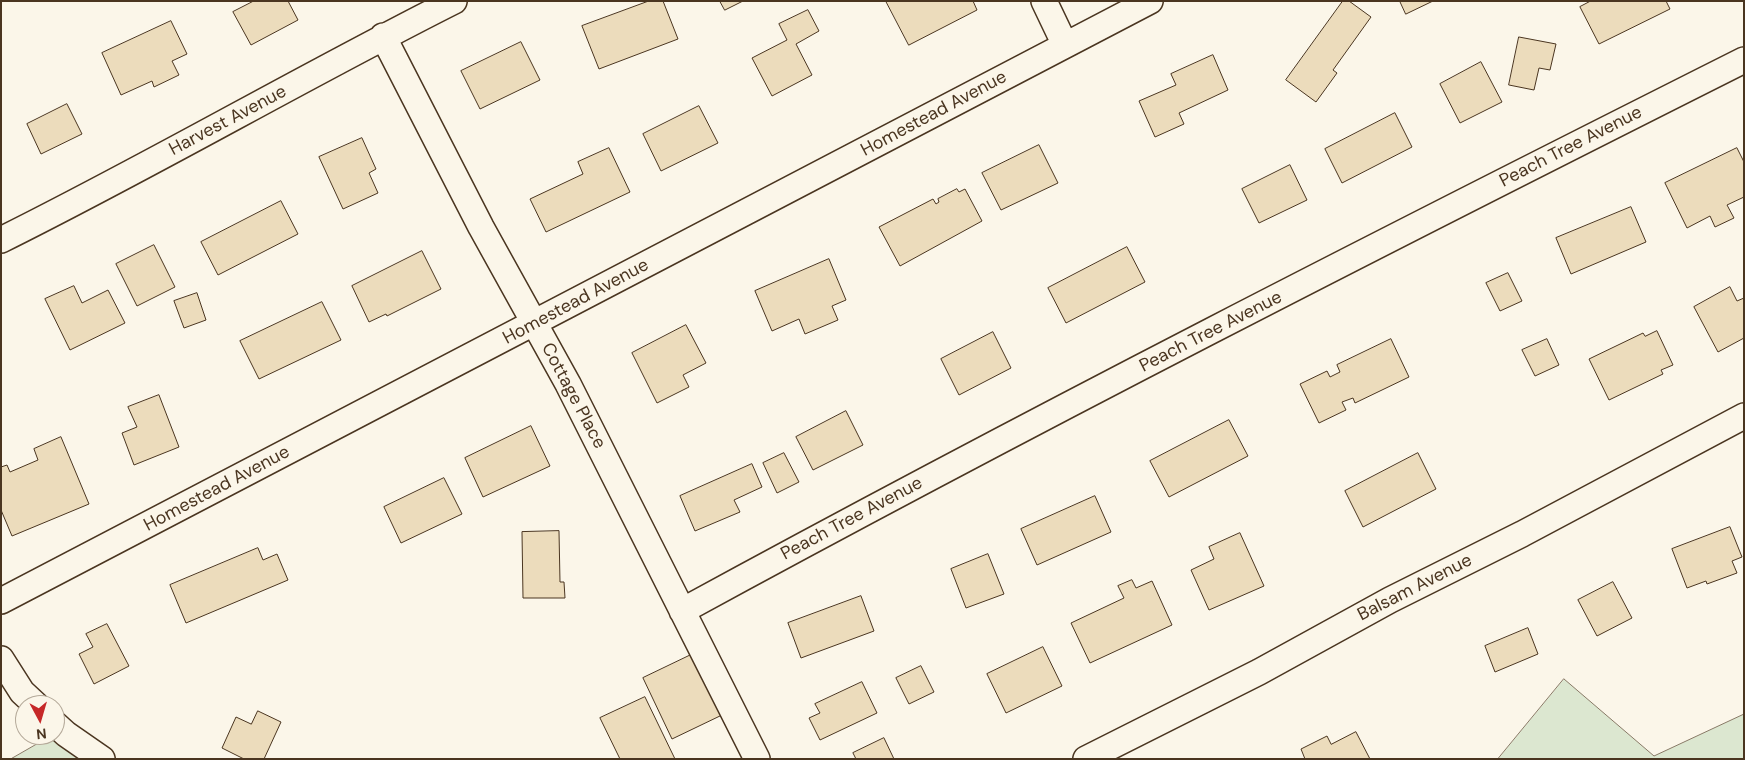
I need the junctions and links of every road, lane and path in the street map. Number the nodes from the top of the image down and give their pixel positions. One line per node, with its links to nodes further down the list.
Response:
1 (454, 1): 4 (street, Harvest Avenue)
2 (1044, 1): 5 (street)
3 (1150, 1): 5 (street, Homestead Avenue)
4 (384, 36): 7 (street, Harvest Avenue); 8 (street, Cottage Place)
5 (1065, 45): 8 (street, Homestead Avenue)
6 (1744, 60): 11 (street, Peach Tree Avenue)
7 (1, 240)
8 (534, 324): 10 (street, Homestead Avenue); 11 (street, Cottage Place)
9 (1744, 416): 17 (street, Balsam Avenue)
10 (1, 602)
11 (682, 611): 16 (street, Cottage Place)
12 (1, 659): 13 (street)
13 (25, 695)
14 (65, 733): 15 (street)
15 (102, 759)
16 (757, 759)
17 (1086, 759)

